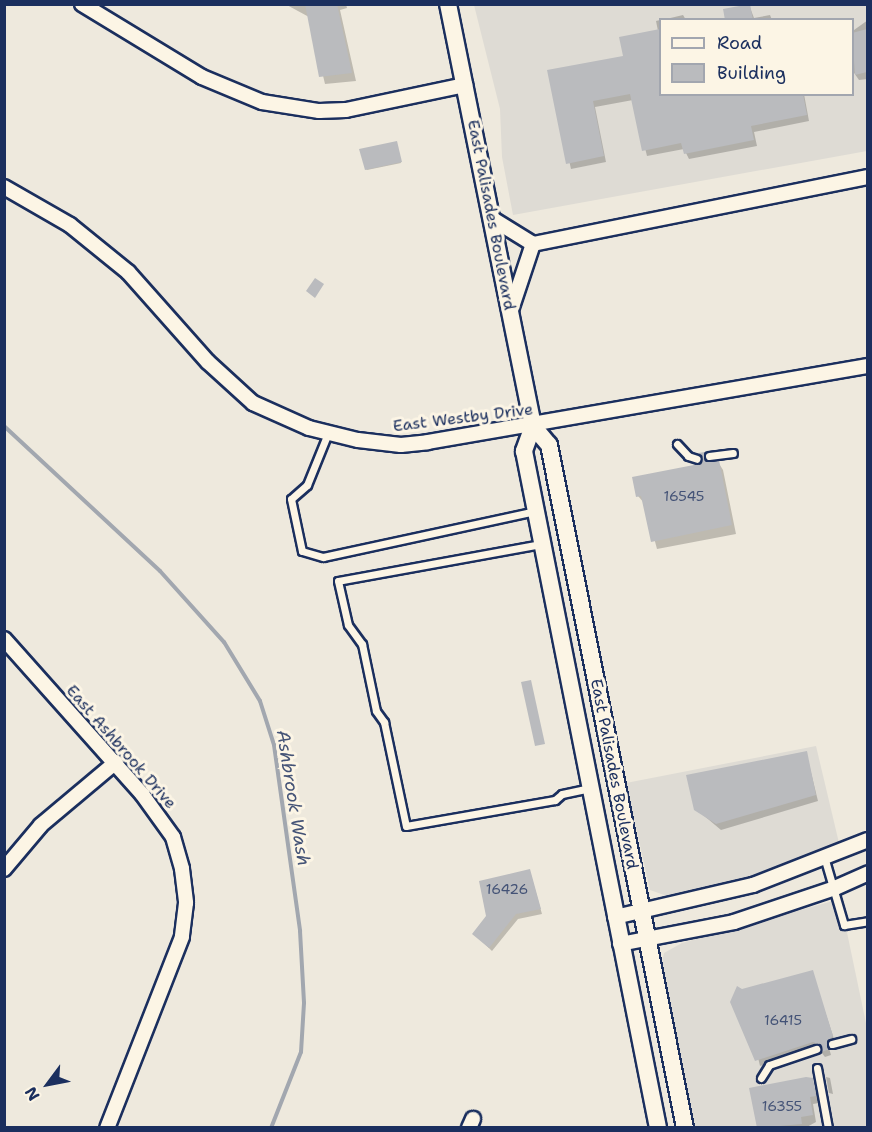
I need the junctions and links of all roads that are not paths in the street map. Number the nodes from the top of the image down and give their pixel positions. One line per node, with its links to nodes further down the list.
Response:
1 (82, 4): 3 (street)
2 (448, 4): 3 (street, East Palisades Boulevard)
3 (465, 85): 6 (street, East Palisades Boulevard)
4 (867, 177): 7 (street)
5 (4, 187): 11 (street, East Westby Drive)
6 (491, 218): 7 (street); 8 (street, East Palisades Boulevard)
7 (533, 244): 8 (street)
8 (510, 313): 10 (street, East Palisades Boulevard)
9 (867, 366): 10 (street, East Westby Drive)
10 (533, 426): 11 (street, East Westby Drive); 16 (street, East Palisades Boulevard); 26 (street, East Palisades Boulevard)
11 (328, 433): 16 (lane)
12 (677, 444): 15 (lane)
13 (733, 453): 14 (lane)
14 (709, 456)
15 (697, 459)
16 (536, 512): 17 (street, East Palisades Boulevard)
17 (543, 543): 20 (street, East Palisades Boulevard); 20 (lane)
18 (4, 639): 19 (street, East Ashbrook Drive)
19 (116, 762): 23 (street); 36 (street, East Ashbrook Drive)
20 (591, 788): 27 (street, East Palisades Boulevard)
21 (867, 840): 22 (street)
22 (825, 860): 25 (lane); 26 (street)
23 (4, 869)
24 (867, 873): 25 (street)
25 (835, 888): 28 (lane); 29 (street)
26 (642, 912): 27 (street); 29 (street, East Palisades Boulevard)
27 (615, 917): 30 (street, East Palisades Boulevard)
28 (867, 921)
29 (649, 941): 30 (street); 38 (street, East Palisades Boulevard)
30 (620, 944): 37 (street, East Palisades Boulevard)
31 (850, 1039): 32 (lane)
32 (832, 1044)
33 (816, 1049): 35 (lane)
34 (817, 1068): 39 (lane)
35 (761, 1078)
36 (107, 1128)
37 (658, 1128)
38 (685, 1128)
39 (828, 1128)

